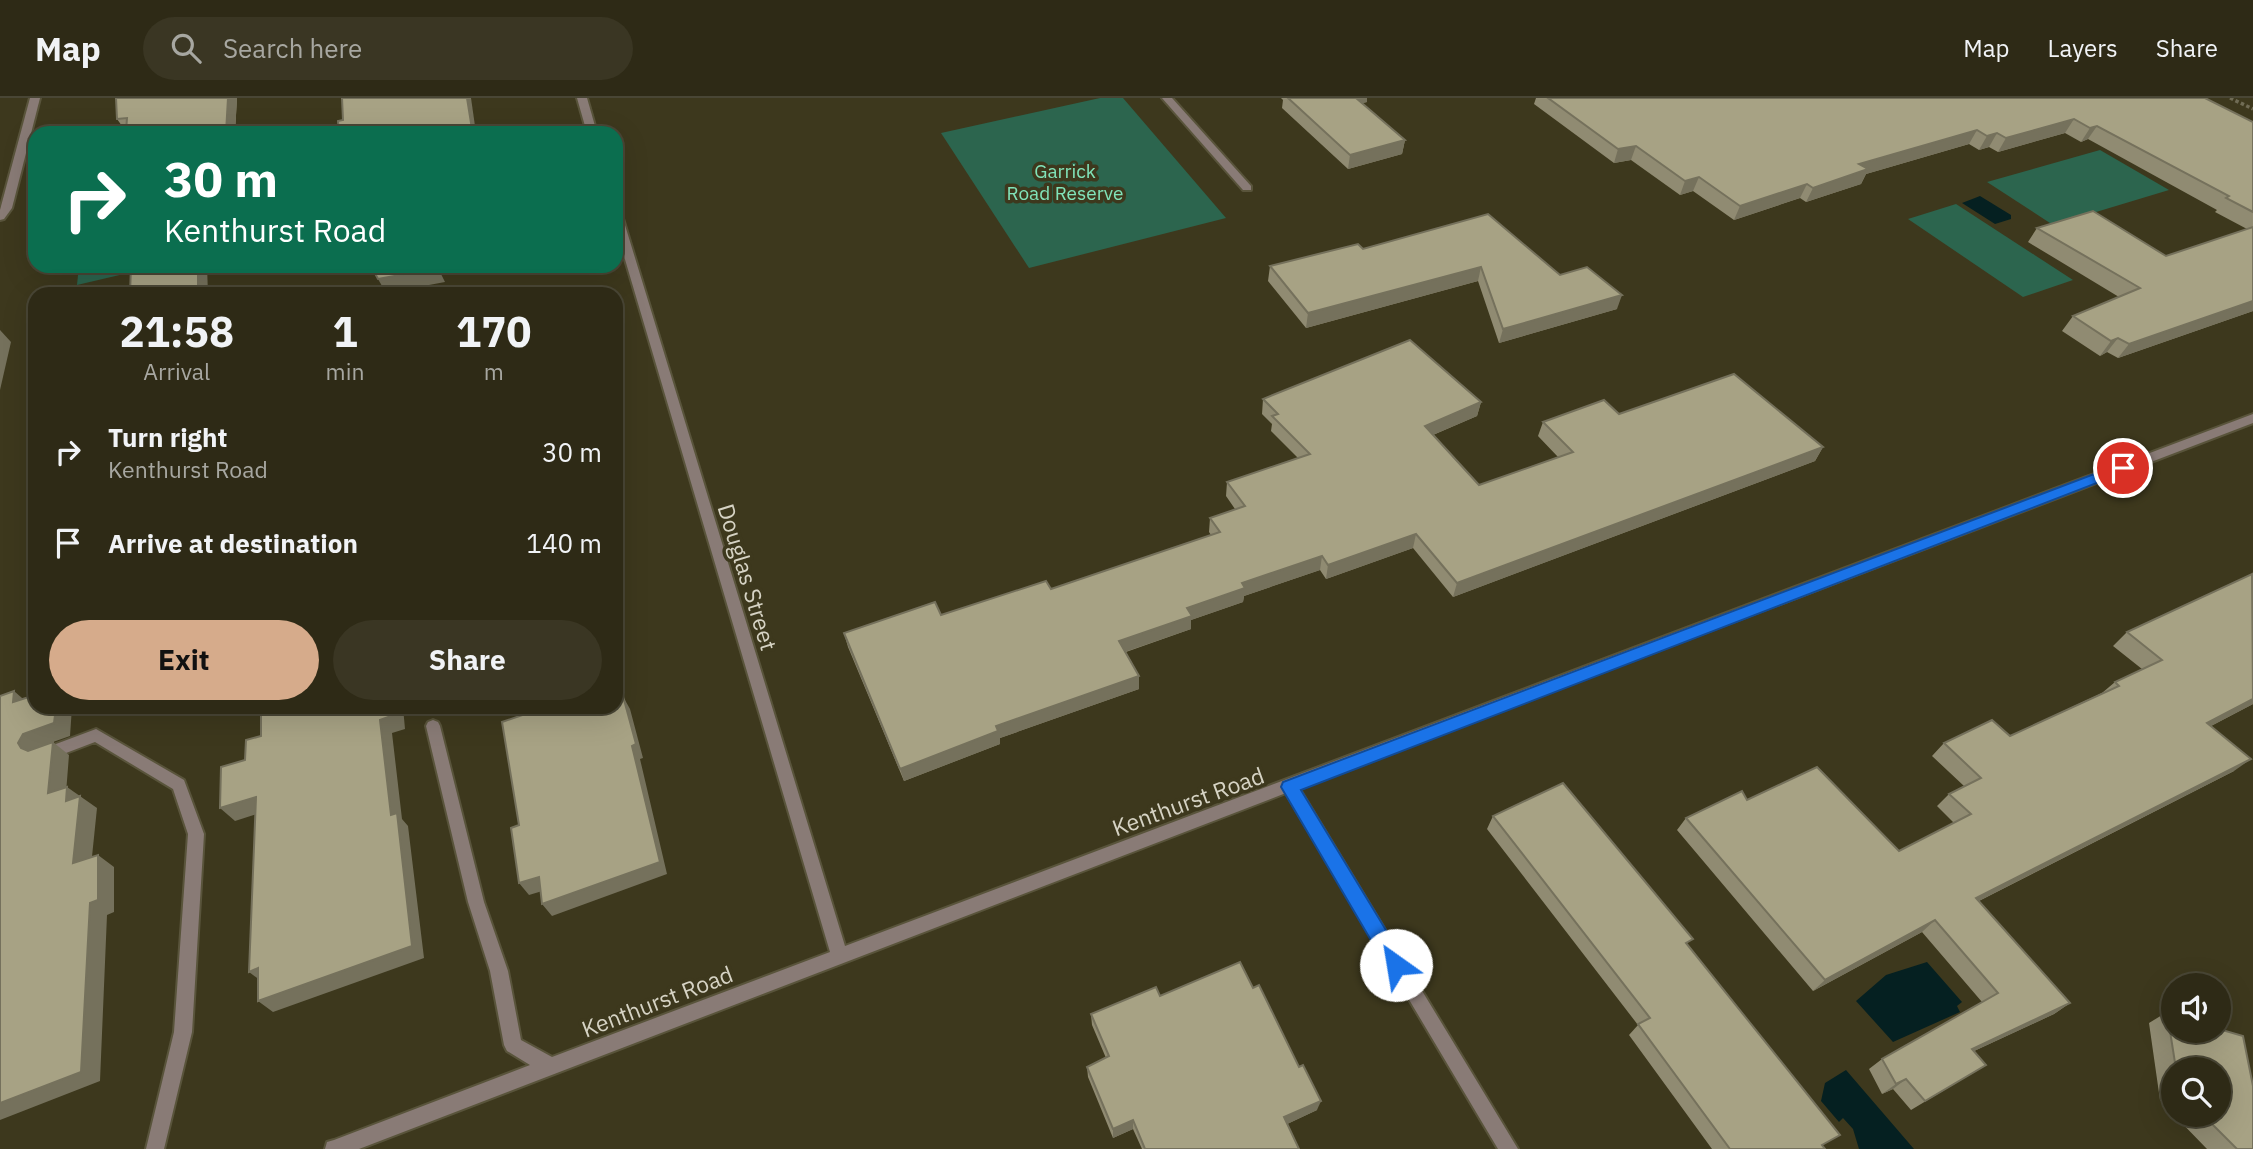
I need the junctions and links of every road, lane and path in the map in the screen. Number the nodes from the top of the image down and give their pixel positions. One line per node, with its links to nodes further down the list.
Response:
1 (35, 98): 8 (street)
2 (582, 98): 6 (street)
3 (1167, 98): 7 (street)
4 (2230, 98): 5 (path)
5 (2253, 109)
6 (590, 126)
7 (1247, 188)
8 (0, 217)
9 (623, 235): 14 (street, Douglas Street)
10 (2253, 418): 13 (street, Kenthurst Road)
11 (433, 726): 15 (street)
12 (45, 755): 16 (street)
13 (1290, 787): 14 (street, Kenthurst Road); 18 (street)
14 (839, 955): 15 (street, Kenthurst Road)
15 (550, 1066): 17 (street, Kenthurst Road)
16 (155, 1149)
17 (334, 1149)
18 (1509, 1149)

